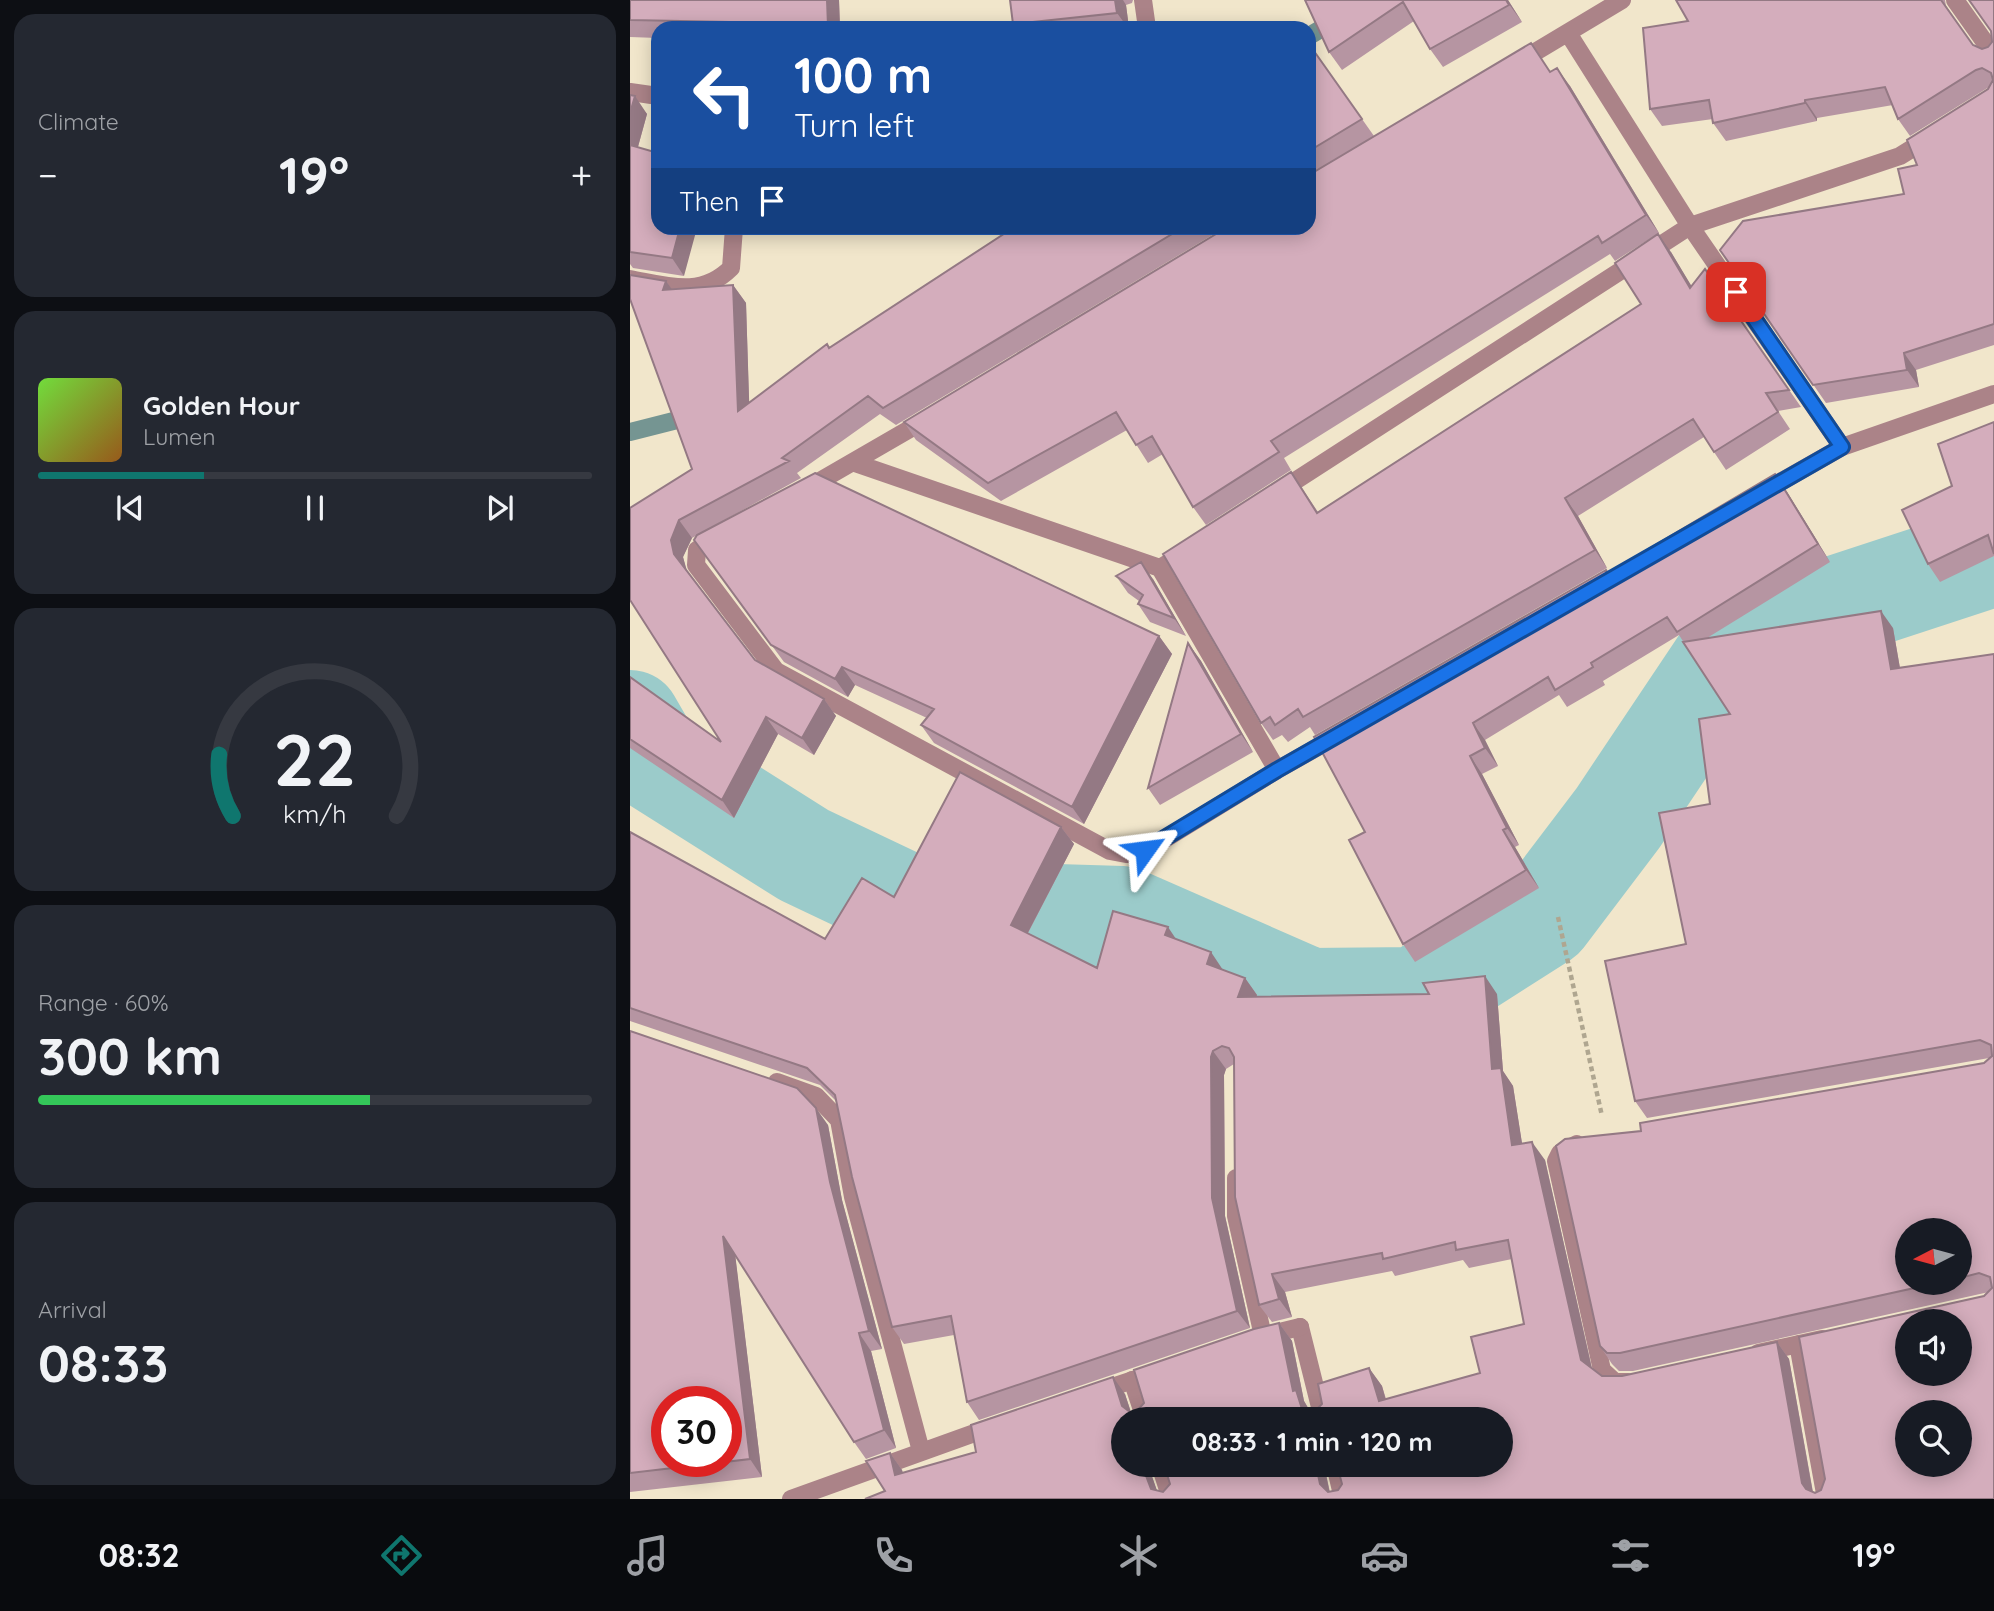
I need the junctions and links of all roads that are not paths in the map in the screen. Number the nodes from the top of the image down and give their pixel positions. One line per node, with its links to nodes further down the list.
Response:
1 (1143, 0): 4 (street)
2 (1622, 0): 5 (street)
3 (1955, 0): 6 (street)
4 (1146, 21)
5 (1568, 33): 7 (street); 11 (street)
6 (1994, 55)
7 (1497, 75)
8 (630, 92): 9 (street)
9 (651, 95)
10 (1947, 126): 11 (street)
11 (1690, 226): 16 (street); 19 (street)
12 (733, 235): 13 (street)
13 (630, 279)
14 (1994, 394): 16 (street)
15 (938, 413): 17 (street)
16 (1842, 447): 20 (street)
17 (855, 463): 18 (street); 23 (street)
18 (784, 500)
19 (1264, 501)
20 (1746, 502)
21 (736, 525): 25 (street)
22 (1206, 538): 23 (street)
23 (1160, 568): 25 (street)
24 (1349, 729): 25 (street)
25 (1277, 770)
26 (766, 1078): 39 (street)
27 (1607, 1137): 33 (street)
28 (1236, 1165): 37 (street)
29 (1846, 1334): 30 (street)
30 (1798, 1344): 31 (street); 45 (street)
31 (1742, 1357)
32 (1171, 1367): 34 (street)
33 (1647, 1379)
34 (1132, 1380): 35 (street); 36 (street)
35 (1079, 1398)
36 (1141, 1407)
37 (1320, 1407)
38 (1013, 1420): 39 (street)
39 (921, 1451): 42 (street)
40 (1164, 1477): 43 (street)
41 (1338, 1477): 44 (street)
42 (791, 1499)
43 (1171, 1499)
44 (1343, 1499)
45 (1826, 1499)

